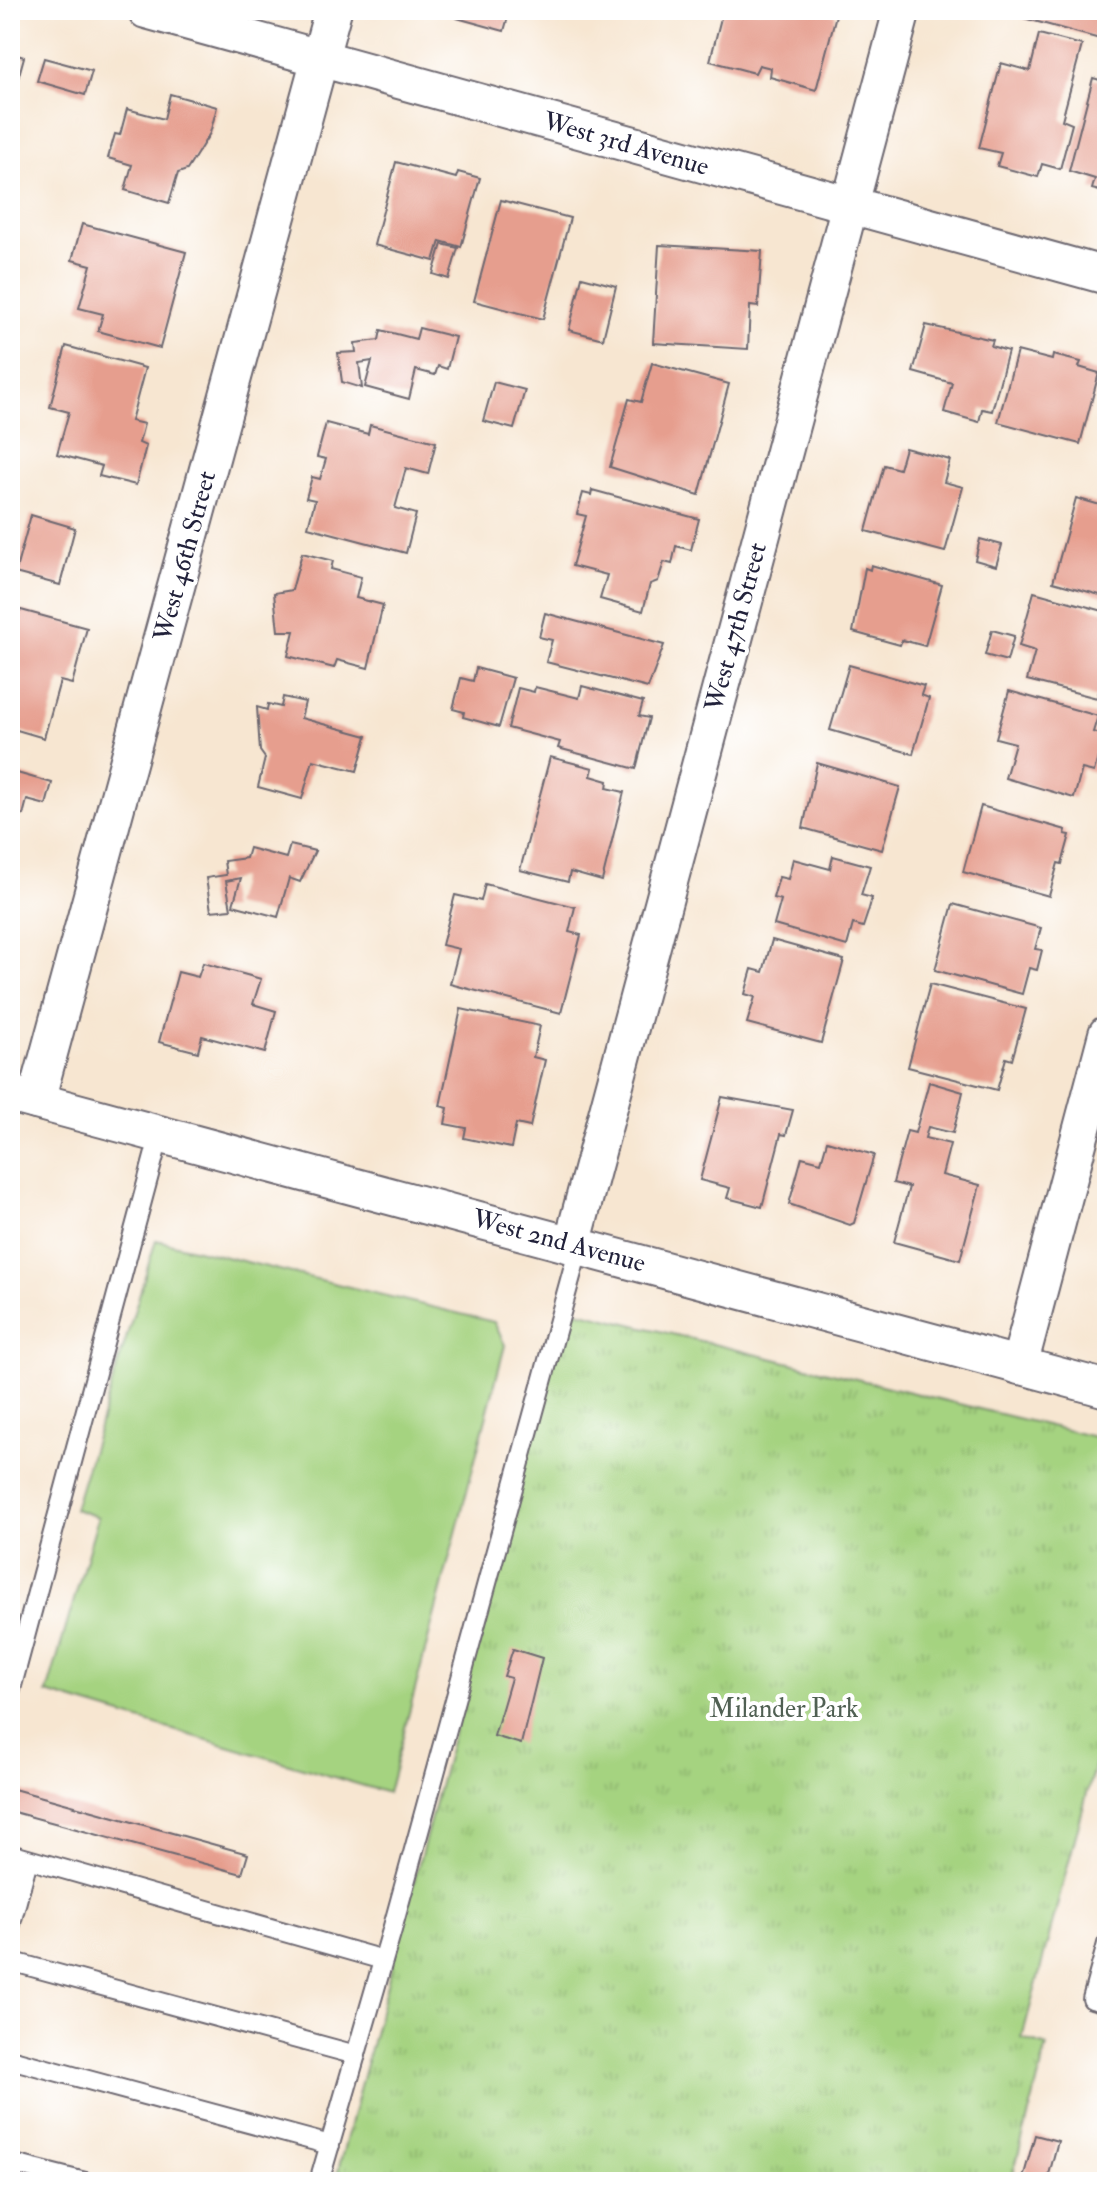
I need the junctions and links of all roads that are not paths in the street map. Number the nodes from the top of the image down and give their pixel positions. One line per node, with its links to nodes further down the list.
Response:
1 (146, 10): 4 (street, West 3rd Avenue)
2 (333, 10): 4 (street, West 46th Street)
3 (902, 10): 5 (street, West 47th Street)
4 (320, 59): 5 (street, West 3rd Avenue); 8 (street, West 46th Street)
5 (848, 206): 6 (street, West 3rd Avenue); 10 (street, West 47th Street)
6 (1107, 276)
7 (1107, 1034): 11 (street)
8 (23, 1098): 9 (street, West 2nd Avenue)
9 (160, 1134): 10 (street, West 2nd Avenue); 13 (lane)
10 (575, 1246): 11 (street, West 2nd Avenue); 17 (lane)
11 (1019, 1366): 12 (street, West 2nd Avenue)
12 (1107, 1389)
13 (10, 1693)
14 (19, 1857): 15 (lane); 17 (lane)
15 (10, 1927)
16 (1107, 1944): 19 (lane)
17 (383, 1960): 20 (lane)
18 (10, 1961): 20 (lane)
19 (1107, 2003)
20 (356, 2055): 22 (lane)
21 (10, 2059): 22 (lane)
22 (330, 2145): 25 (lane)
23 (10, 2163): 24 (lane)
24 (85, 2182)
25 (319, 2182)

